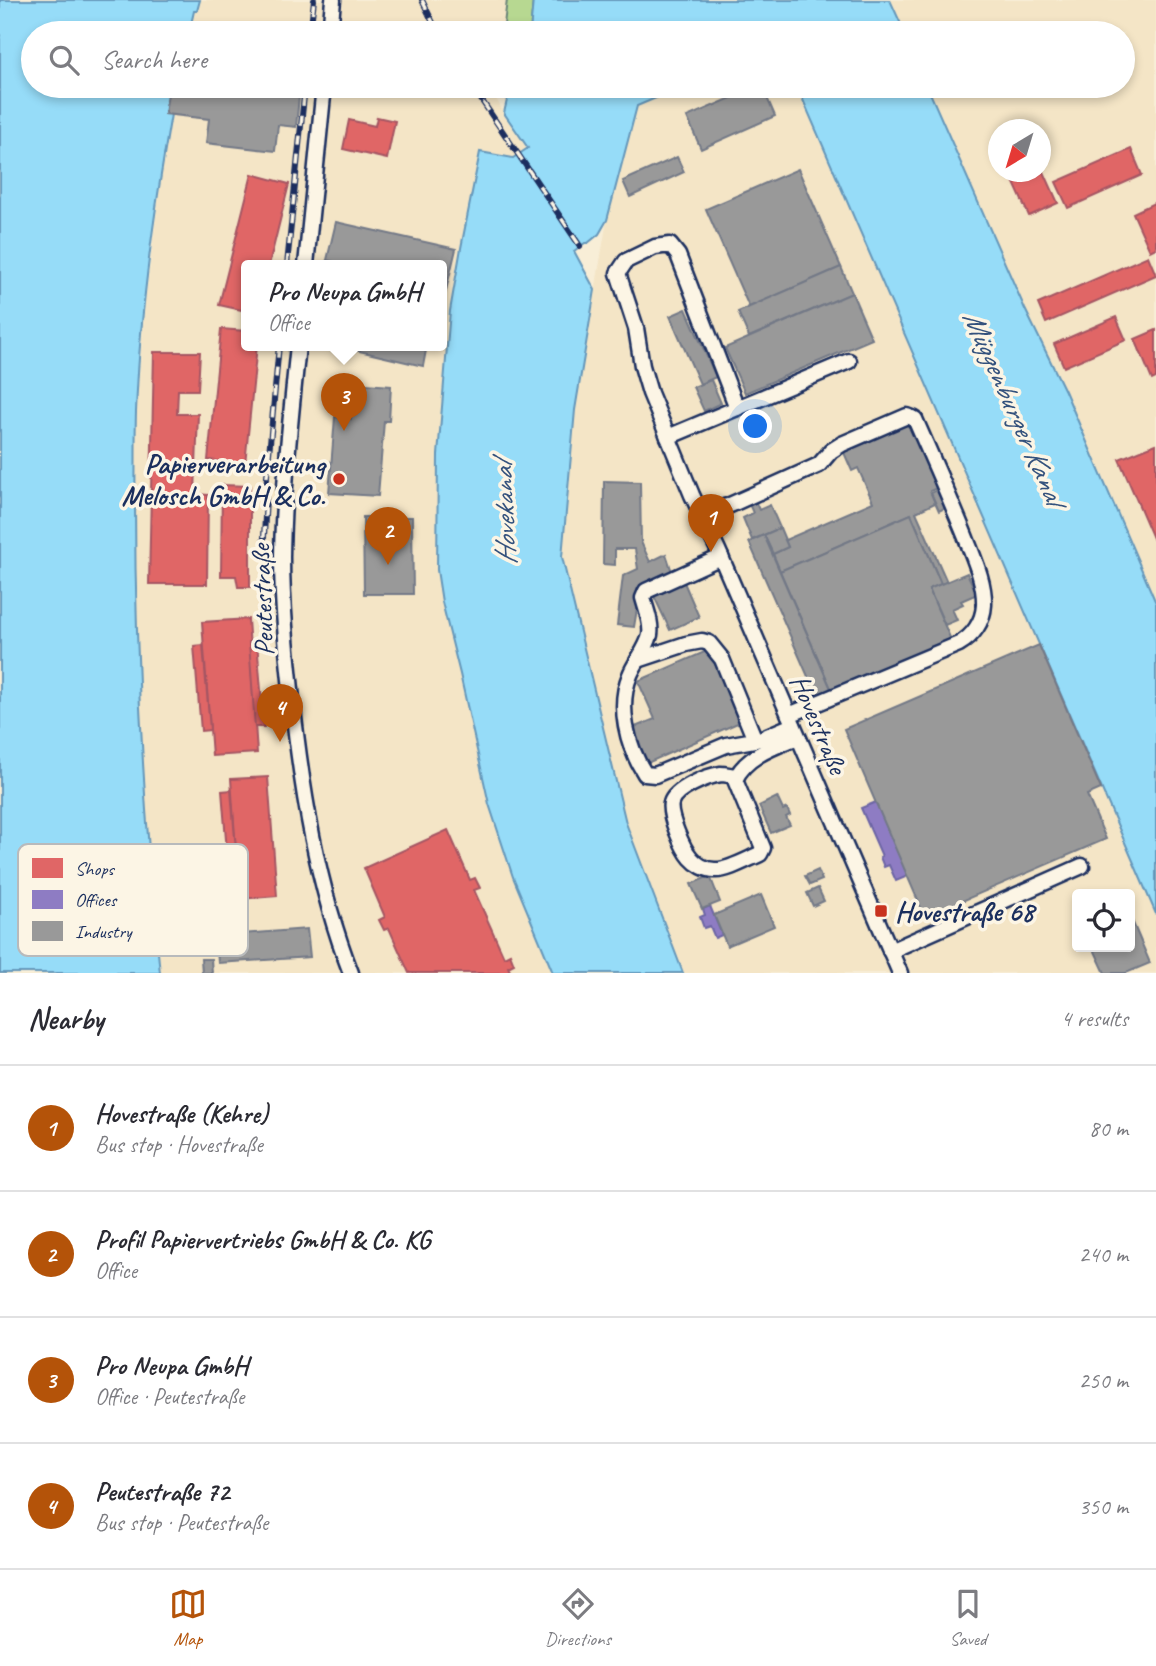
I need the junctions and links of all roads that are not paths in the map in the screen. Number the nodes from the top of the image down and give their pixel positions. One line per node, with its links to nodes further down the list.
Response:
1 (333, 0): 2 (street)
2 (331, 21)
3 (323, 98): 4 (street)
4 (307, 260)
5 (297, 351): 17 (street, Peutestraße)
6 (849, 361): 7 (street)
7 (737, 408): 8 (street); 8 (street, Hovestraße)
8 (668, 437): 9 (street, Hovestraße)
9 (702, 515): 10 (street, Hovestraße); 12 (street)
10 (721, 556): 11 (street); 12 (street, Hovestraße)
11 (638, 660): 13 (street); 13 (street)
12 (793, 725): 13 (street); 14 (street); 16 (street, Hovestraße)
13 (755, 740)
14 (737, 776): 14 (street)
15 (1083, 866): 16 (street)
16 (890, 951): 18 (street, Hovestraße)
17 (351, 973)
18 (900, 973)

